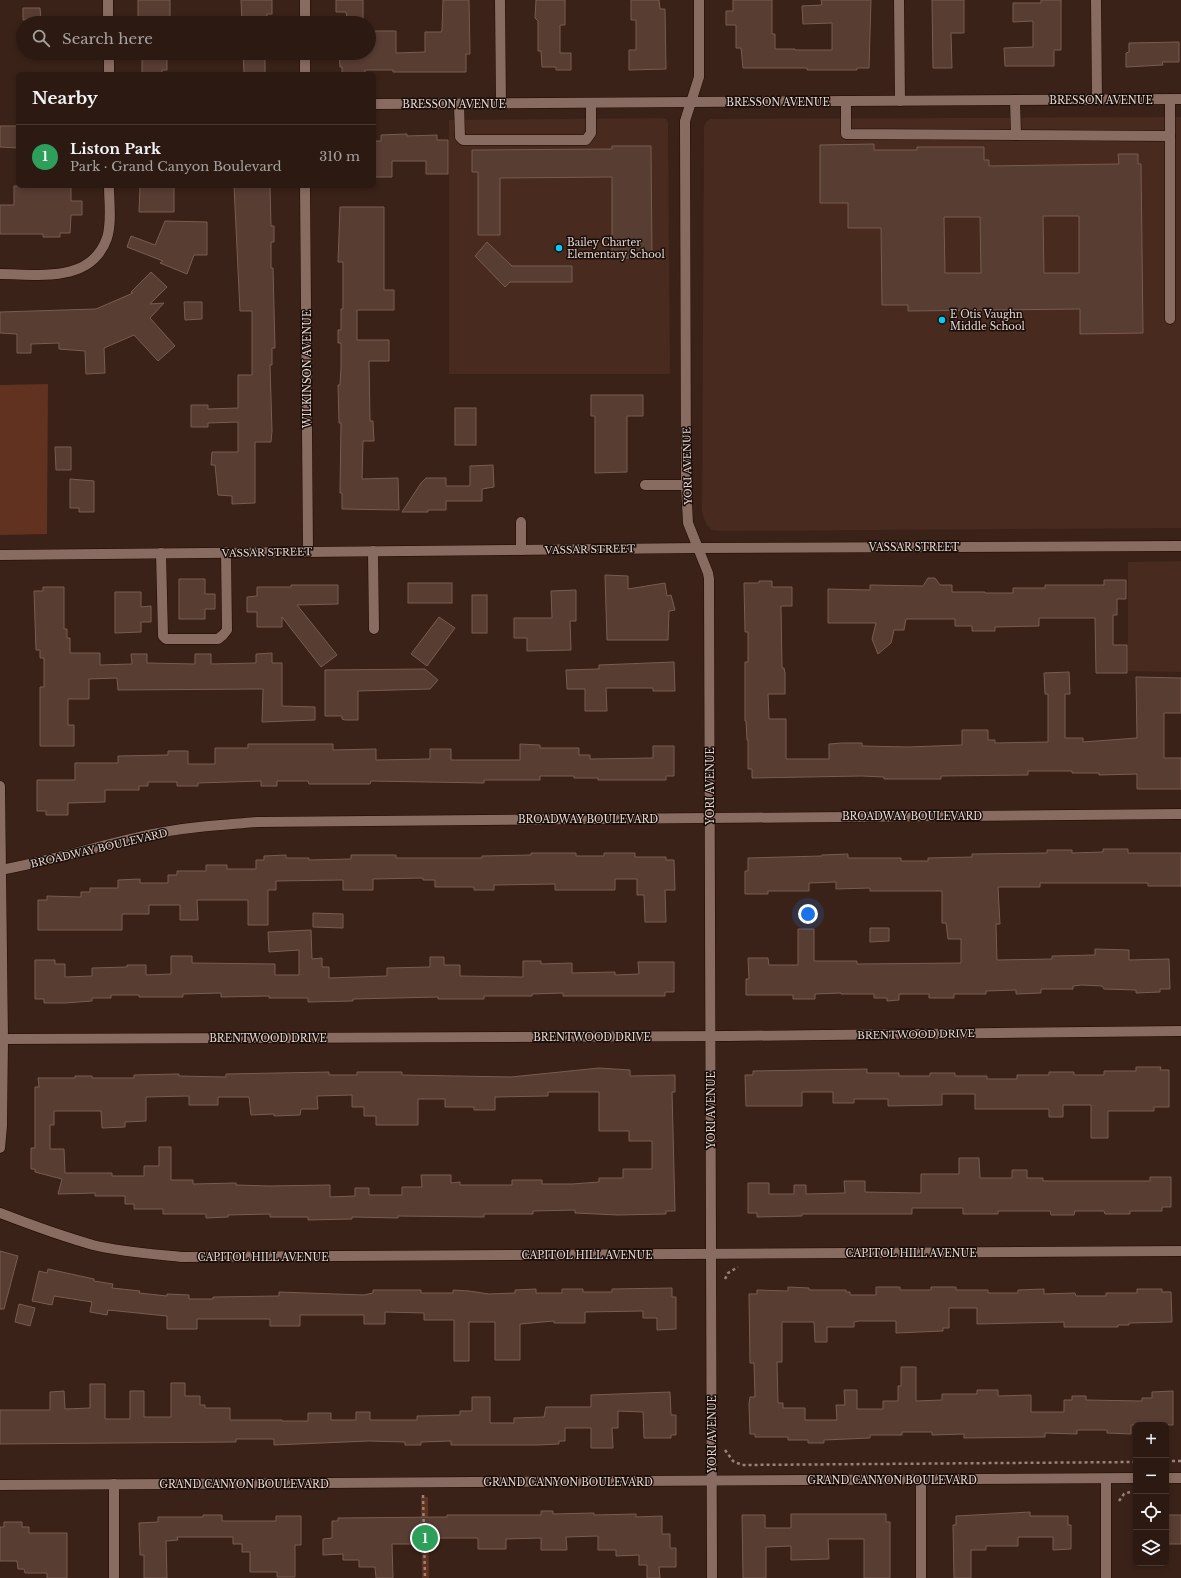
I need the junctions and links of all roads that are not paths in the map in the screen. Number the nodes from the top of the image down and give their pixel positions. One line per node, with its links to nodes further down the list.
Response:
1 (108, 0): 7 (street)
2 (304, 0): 8 (street)
3 (500, 0): 23 (street)
4 (699, 0): 20 (street, YORI AVENUE)
5 (899, 0): 17 (street)
6 (1096, 0): 16 (street)
7 (108, 16)
8 (305, 16)
9 (108, 60): 11 (street)
10 (305, 60): 12 (street)
11 (109, 72)
12 (305, 72)
13 (1170, 99): 14 (street, BRESSON AVENUE); 16 (street, BRESSON AVENUE); 25 (street)
14 (1181, 99)
15 (1015, 100): 16 (street, BRESSON AVENUE); 17 (street, BRESSON AVENUE); 24 (street)
16 (1097, 100)
17 (900, 101): 18 (street, BRESSON AVENUE)
18 (846, 102): 20 (street, BRESSON AVENUE); 24 (street)
19 (591, 103): 20 (street, BRESSON AVENUE); 22 (street); 23 (street, BRESSON AVENUE)
20 (690, 103): 31 (street, YORI AVENUE)
21 (376, 104): 22 (street, BRESSON AVENUE)
22 (459, 104): 23 (street, BRESSON AVENUE)
23 (501, 104)
24 (1016, 135): 25 (street)
25 (1170, 136): 29 (street)
26 (109, 188): 28 (street)
27 (306, 188): 36 (street, WILKINSON AVENUE)
28 (0, 274)
29 (1170, 319)
30 (645, 485): 31 (street)
31 (686, 485): 34 (street, YORI AVENUE)
32 (521, 522): 35 (street)
33 (1181, 546): 34 (street, VASSAR STREET)
34 (697, 548): 35 (street, VASSAR STREET); 44 (street, YORI AVENUE)
35 (521, 550): 37 (street, VASSAR STREET)
36 (308, 551): 37 (street, VASSAR STREET); 38 (street, VASSAR STREET)
37 (373, 551): 41 (street)
38 (226, 552): 39 (street, VASSAR STREET); 39 (street)
39 (160, 553): 40 (street, VASSAR STREET)
40 (0, 555)
41 (374, 629)
42 (0, 786): 45 (street)
43 (1181, 814): 44 (street, BROADWAY BOULEVARD)
44 (711, 818): 45 (street, BROADWAY BOULEVARD); 47 (street, YORI AVENUE)
45 (0, 870): 48 (street)
46 (1181, 1031): 47 (street, BRENTWOOD DRIVE)
47 (710, 1036): 48 (street, BRENTWOOD DRIVE); 52 (street, YORI AVENUE)
48 (3, 1039): 49 (street)
49 (0, 1148)
50 (0, 1213): 52 (street, CAPITOL HILL AVENUE)
51 (1181, 1251): 52 (street, CAPITOL HILL AVENUE)
52 (711, 1254): 58 (street, YORI AVENUE)
53 (1106, 1478): 54 (street, GRAND CANYON BOULEVARD); 57 (street, GRAND CANYON BOULEVARD); 64 (street)
54 (1133, 1478)
55 (1169, 1478): 56 (street)
56 (1181, 1478)
57 (921, 1479): 58 (street, GRAND CANYON BOULEVARD); 63 (street)
58 (712, 1481): 60 (street, GRAND CANYON BOULEVARD); 62 (street, YORI AVENUE)
59 (0, 1484): 60 (street, GRAND CANYON BOULEVARD)
60 (114, 1484): 61 (street)
61 (114, 1578)
62 (712, 1578)
63 (921, 1578)
64 (1106, 1578)

